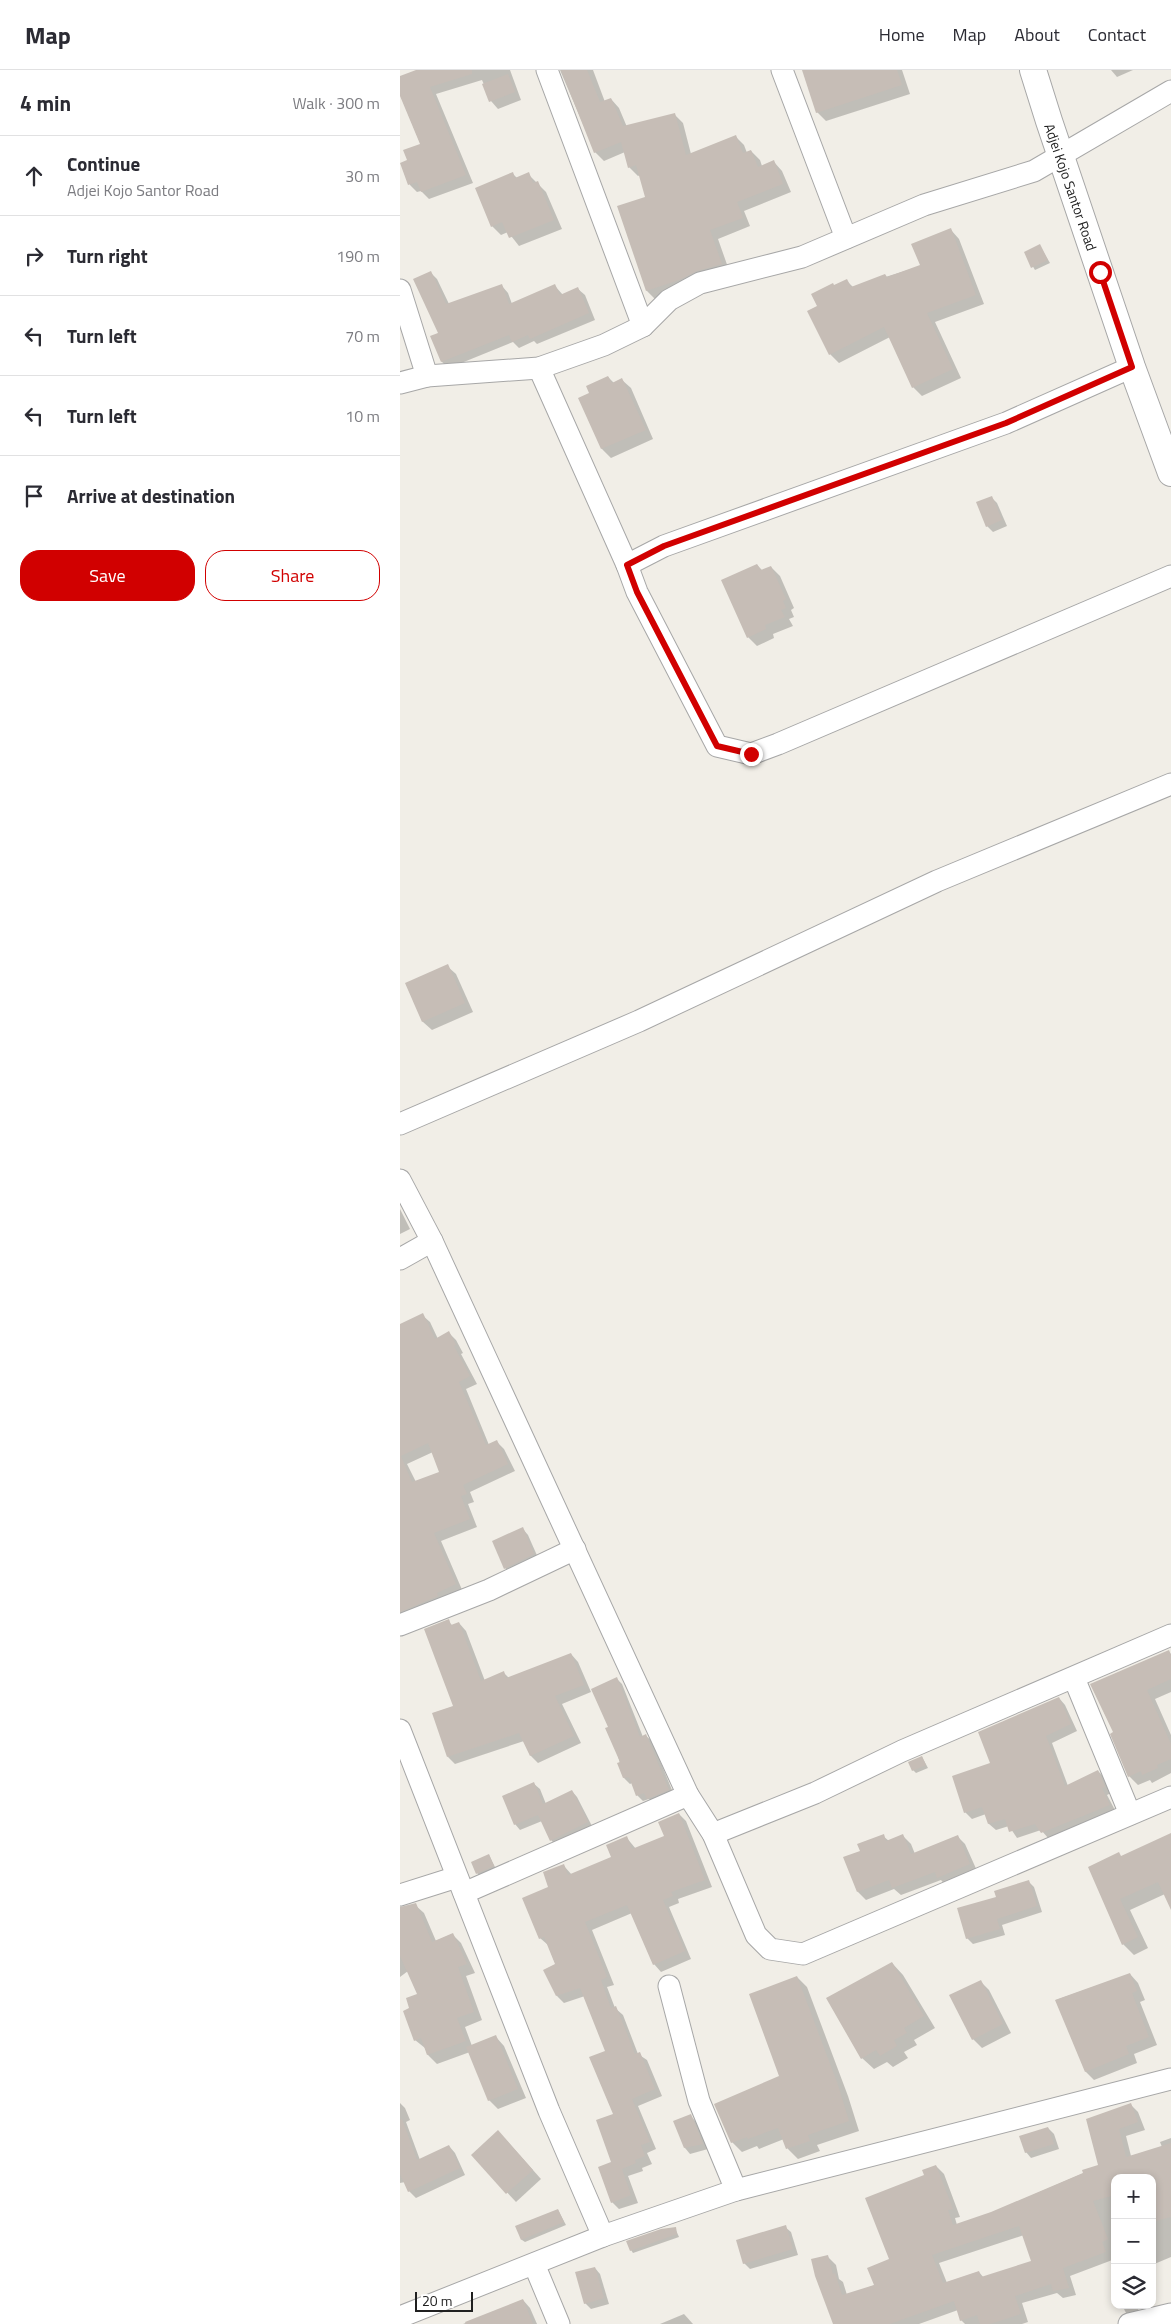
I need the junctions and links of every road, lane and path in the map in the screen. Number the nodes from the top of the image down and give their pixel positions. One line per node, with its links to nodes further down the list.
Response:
1 (547, 70): 8 (street)
2 (782, 70): 6 (street)
3 (1034, 70): 5 (street, Adjei Kojo Santor Road)
4 (1171, 91): 5 (street)
5 (1061, 156): 6 (street); 9 (street, Adjei Kojo Santor Road)
6 (846, 238): 8 (street)
7 (400, 290): 11 (street)
8 (643, 326): 10 (street)
9 (1132, 367): 13 (street, Adjei Kojo Santor Road); 14 (street)
10 (538, 368): 11 (street); 14 (street)
11 (427, 376): 12 (street)
12 (400, 383)
13 (1171, 473)
14 (627, 565): 15 (street)
15 (1171, 576)
16 (1171, 784): 17 (street)
17 (400, 1124)
18 (400, 1180): 19 (street)
19 (432, 1241): 20 (street); 21 (street)
20 (400, 1259)
21 (575, 1549): 22 (street); 26 (street)
22 (400, 1625)
23 (1171, 1635): 24 (street)
24 (1074, 1678): 28 (street); 29 (street)
25 (400, 1730): 30 (street)
26 (688, 1795): 29 (street); 30 (street)
27 (1171, 1798): 28 (street)
28 (1130, 1814): 29 (street)
29 (713, 1834)
30 (461, 1885): 31 (street); 35 (street)
31 (400, 1895)
32 (669, 1986): 34 (street)
33 (1171, 2079): 34 (street)
34 (736, 2190): 35 (street)
35 (603, 2236): 36 (street)
36 (534, 2264): 38 (street); 39 (street)
37 (1171, 2314): 40 (street)
38 (400, 2317)
39 (559, 2324)
40 (1129, 2324)

